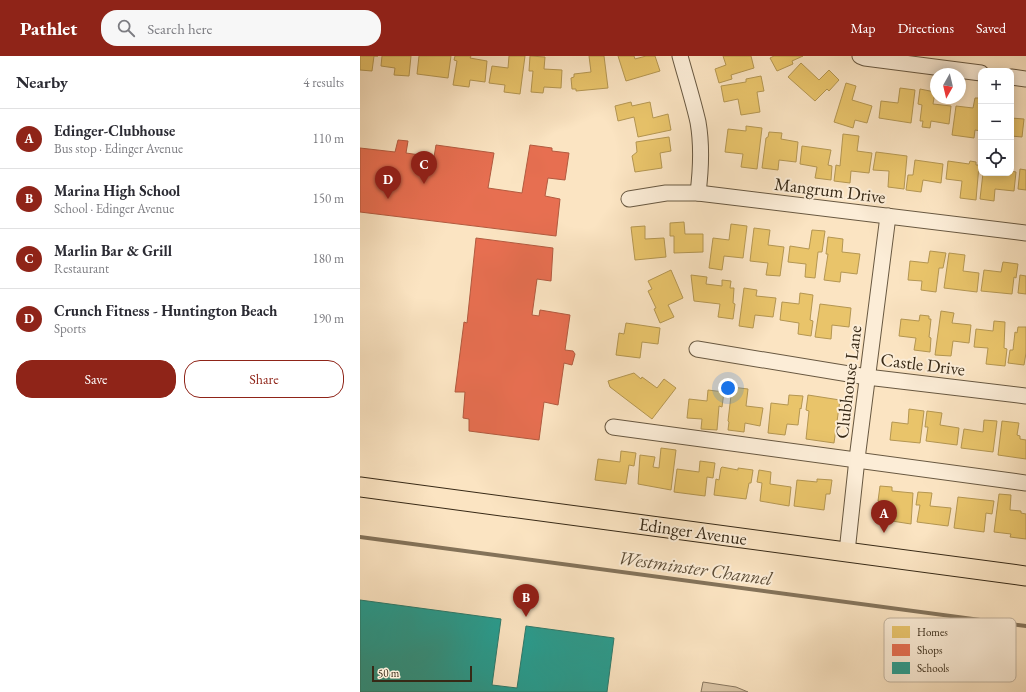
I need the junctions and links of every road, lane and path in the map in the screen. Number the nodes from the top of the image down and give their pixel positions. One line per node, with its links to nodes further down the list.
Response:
1 (680, 56): 6 (street)
2 (860, 56): 3 (street)
3 (978, 73)
4 (1014, 77): 5 (street)
5 (1026, 79)
6 (698, 193): 7 (street, Mangrum Drive); 8 (street, Mangrum Drive)
7 (629, 199)
8 (888, 216): 9 (street, Mangrum Drive); 11 (street, Clubhouse Lane)
9 (1026, 233)
10 (696, 349): 11 (street, Castle Drive)
11 (867, 377): 12 (street, Castle Drive); 14 (street, Clubhouse Lane)
12 (1026, 396)
13 (613, 427): 14 (street)
14 (857, 459): 15 (street); 17 (street, Clubhouse Lane)
15 (1026, 483)
16 (360, 487): 17 (main road, Edinger Avenue)
17 (847, 552): 18 (main road, Edinger Avenue)
18 (1026, 576)

